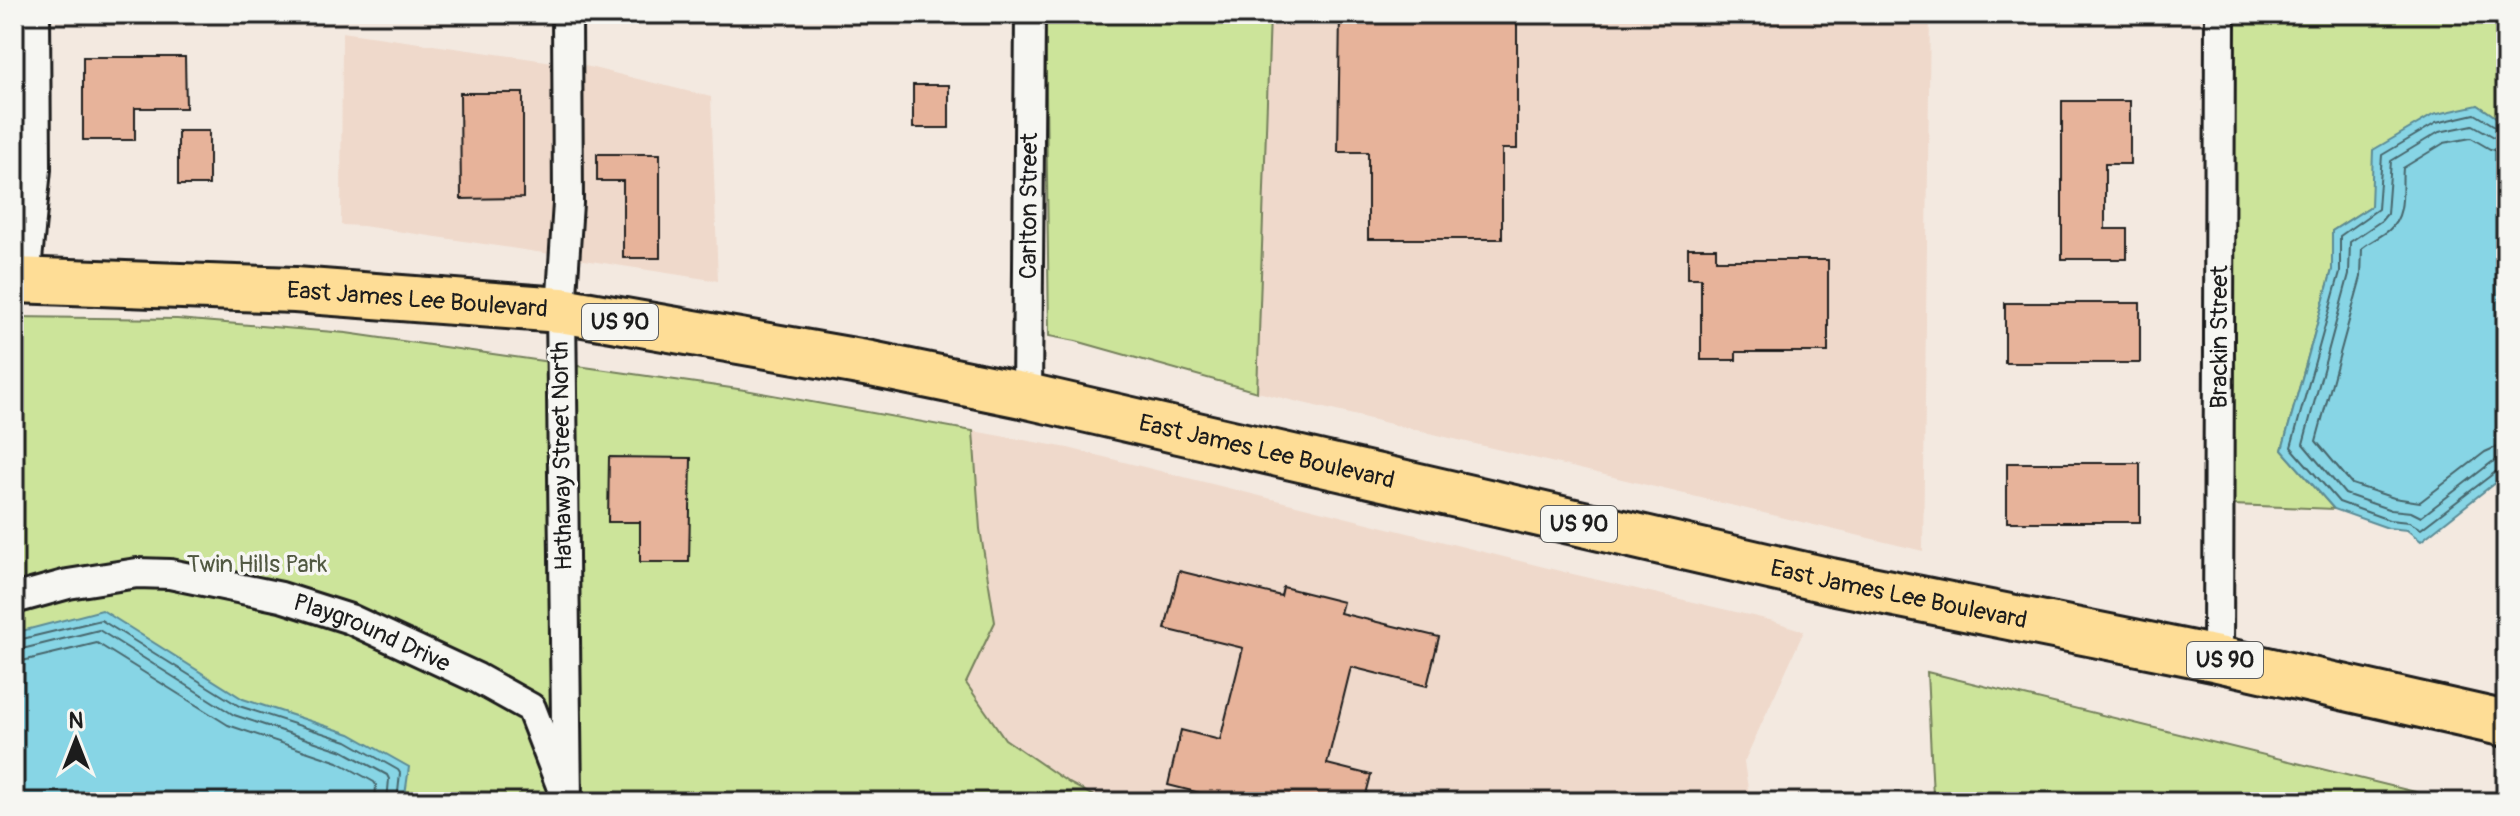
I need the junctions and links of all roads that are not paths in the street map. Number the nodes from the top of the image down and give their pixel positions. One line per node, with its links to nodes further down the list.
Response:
1 (35, 14): 5 (street)
2 (567, 14): 6 (street, Hathaway Street North)
3 (1030, 14): 7 (street, Carlton Street)
4 (2220, 14): 9 (street, Brackin Street)
5 (19, 280): 6 (main road, East James Lee Boulevard / US 90)
6 (561, 310): 7 (main road, East James Lee Boulevard / US 90); 11 (street, Hathaway Street North)
7 (1027, 396): 9 (main road, East James Lee Boulevard / US 90)
8 (14, 599): 11 (street, Playground Drive)
9 (2218, 659): 10 (main road, East James Lee Boulevard / US 90)
10 (2506, 724)
11 (567, 801)

